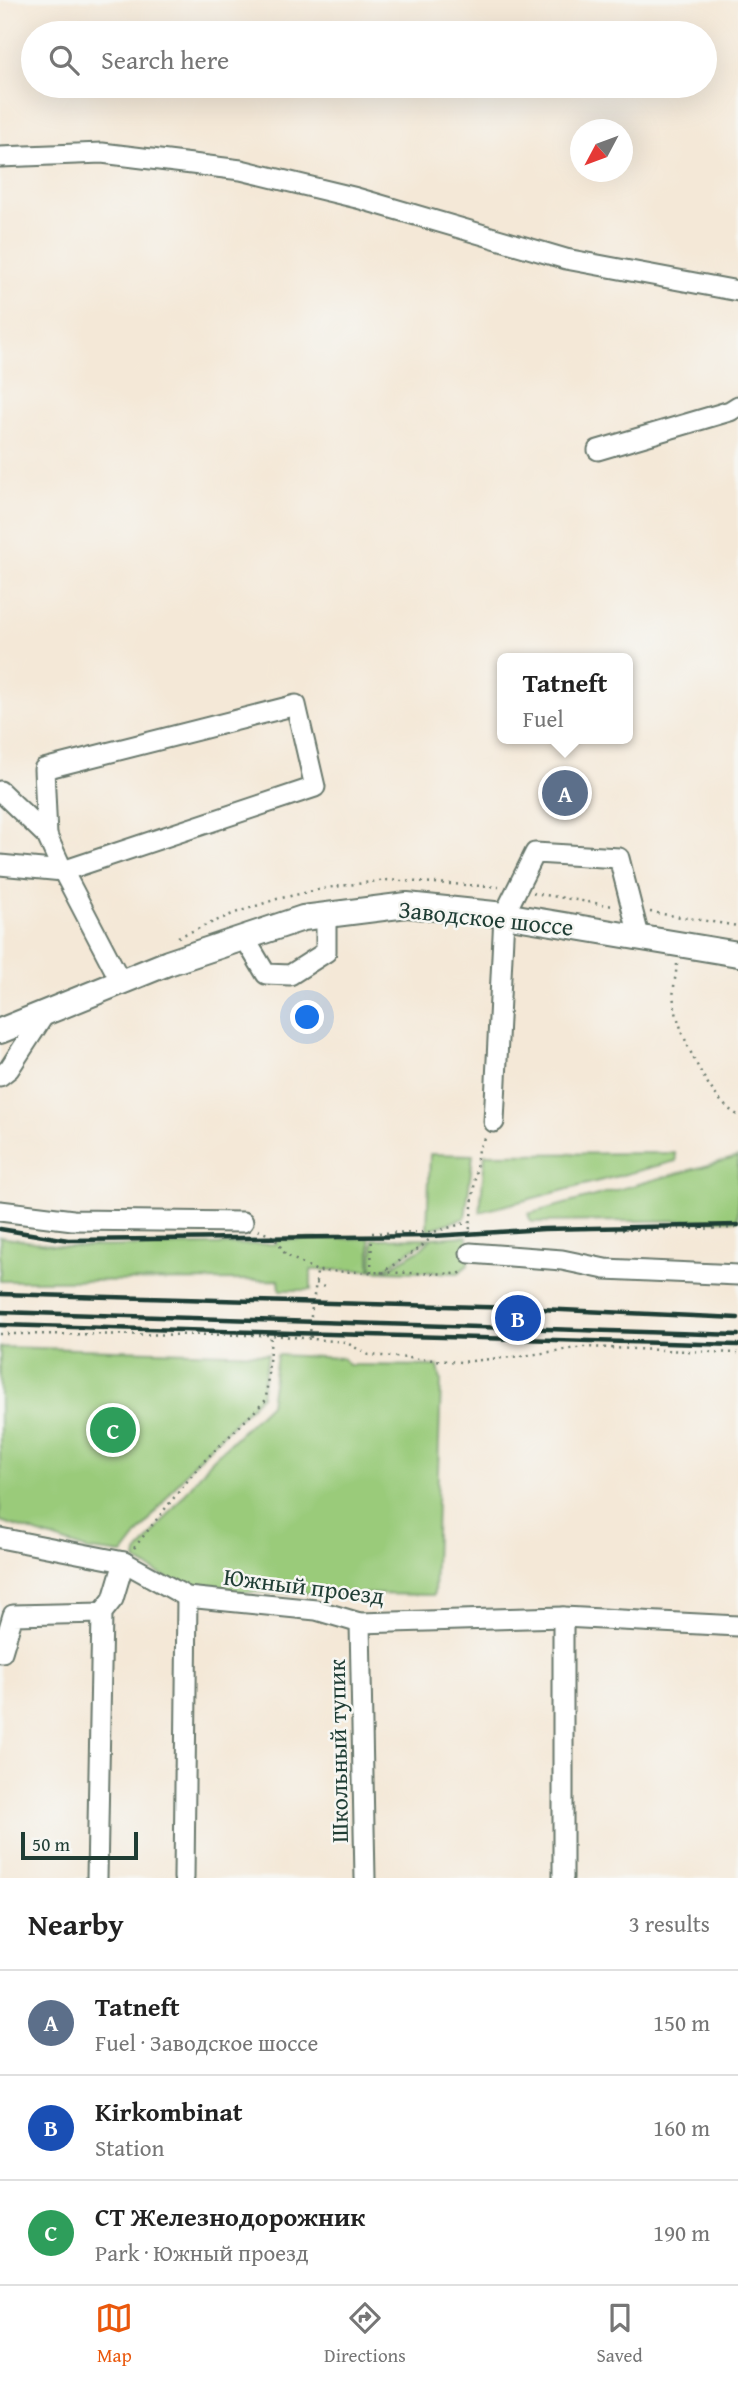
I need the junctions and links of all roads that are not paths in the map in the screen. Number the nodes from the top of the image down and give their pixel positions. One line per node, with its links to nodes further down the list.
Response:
1 (0, 157): 2 (street)
2 (738, 291)
3 (735, 415): 4 (street)
4 (598, 450)
5 (0, 791): 6 (street)
6 (47, 836): 8 (street); 8 (street)
7 (0, 865): 8 (street)
8 (63, 871): 14 (street)
9 (326, 915): 10 (main road, Заводское шоссе); 12 (main road, Заводское шоссе); 12 (street)
10 (504, 915): 11 (main road, Заводское шоссе); 11 (street); 18 (street)
11 (639, 936): 13 (main road, Заводское шоссе)
12 (244, 937): 14 (main road, Заводское шоссе)
13 (738, 954)
14 (121, 982): 15 (main road, Заводское шоссе)
15 (44, 1015): 16 (main road, Заводское шоссе); 17 (street)
16 (0, 1031)
17 (0, 1076)
18 (494, 1122)
19 (0, 1211): 20 (street)
20 (243, 1222)
21 (470, 1253): 22 (street)
22 (738, 1275)
23 (0, 1538): 24 (street, Южный проезд)
24 (124, 1562): 25 (street, Южный проезд); 26 (street)
25 (187, 1597): 28 (street, Южный проезд); 32 (street)
26 (103, 1613): 30 (street); 31 (street)
27 (563, 1617): 28 (street, Южный проезд); 29 (street, Южный проезд); 34 (street)
28 (360, 1623): 33 (street, Школьный тупик)
29 (738, 1626)
30 (0, 1652)
31 (97, 1878)
32 (184, 1878)
33 (365, 1878)
34 (563, 1878)

